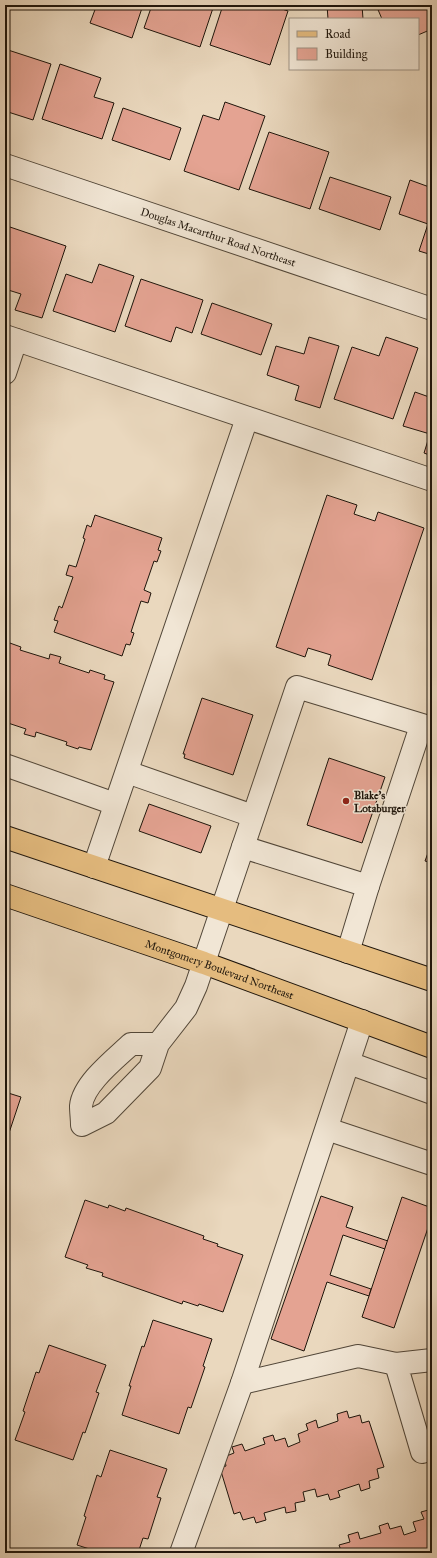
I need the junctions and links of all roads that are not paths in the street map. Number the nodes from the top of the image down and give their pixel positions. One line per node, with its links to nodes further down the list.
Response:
1 (5, 165): 2 (street, Douglas Macarthur Road Northeast)
2 (432, 309)
3 (11, 338): 4 (street); 5 (street)
4 (5, 373)
5 (247, 418): 6 (street); 9 (street)
6 (432, 480)
7 (427, 727): 11 (street); 15 (street)
8 (5, 765): 10 (street)
9 (126, 772): 10 (street); 11 (street)
10 (115, 804): 14 (street)
11 (253, 816): 13 (street)
12 (5, 837): 14 (main road)
13 (243, 847): 15 (street); 17 (street)
14 (94, 867): 17 (main road)
15 (368, 886): 18 (street)
16 (5, 896): 19 (main road, Montgomery Boulevard Northeast)
17 (222, 909): 18 (main road); 19 (street)
18 (348, 952): 20 (main road)
19 (204, 963): 21 (main road, Montgomery Boulevard Northeast); 22 (street)
20 (432, 980)
21 (362, 1021): 23 (main road, Montgomery Boulevard Northeast); 24 (street)
22 (158, 1044)
23 (432, 1047)
24 (349, 1063): 25 (street); 26 (street)
25 (432, 1093)
26 (327, 1129): 27 (street); 30 (street)
27 (432, 1164)
28 (432, 1360): 29 (street)
29 (396, 1364): 30 (street); 31 (street)
30 (242, 1383): 32 (street)
31 (432, 1449)
32 (181, 1553)

